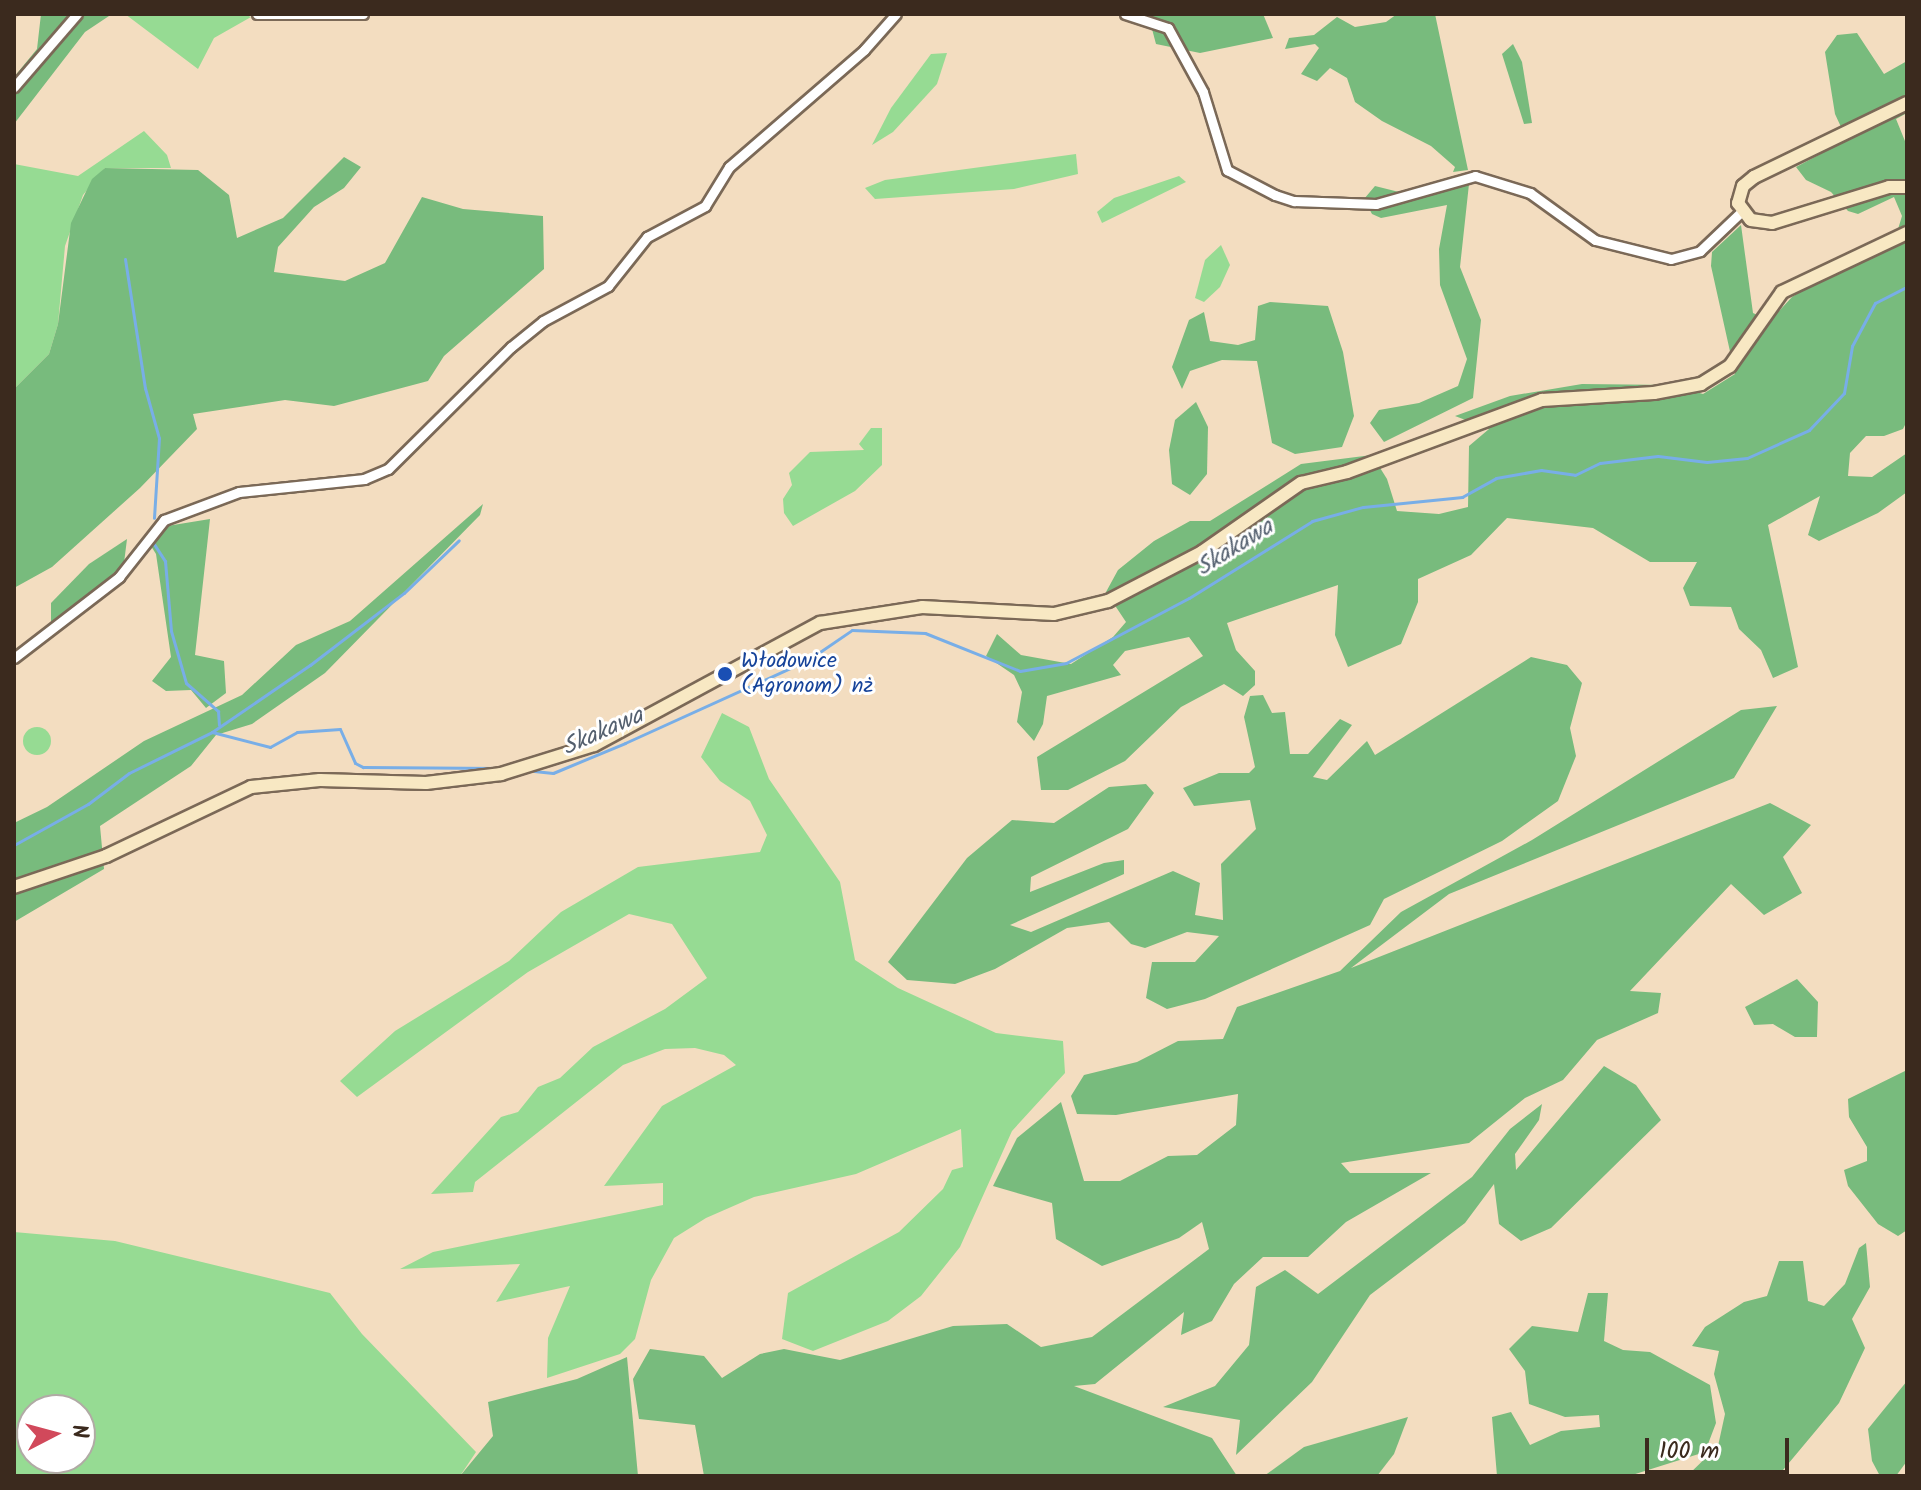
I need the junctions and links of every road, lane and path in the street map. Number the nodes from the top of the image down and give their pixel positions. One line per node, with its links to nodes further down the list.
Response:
1 (77, 14): 6 (street)
2 (257, 14): 3 (street)
3 (363, 14)
4 (896, 14): 11 (street)
5 (1125, 14): 9 (street)
6 (14, 87)
7 (1907, 103): 9 (street)
8 (1907, 187): 9 (street)
9 (1741, 212)
10 (1907, 233): 12 (street)
11 (14, 658)
12 (14, 887)

